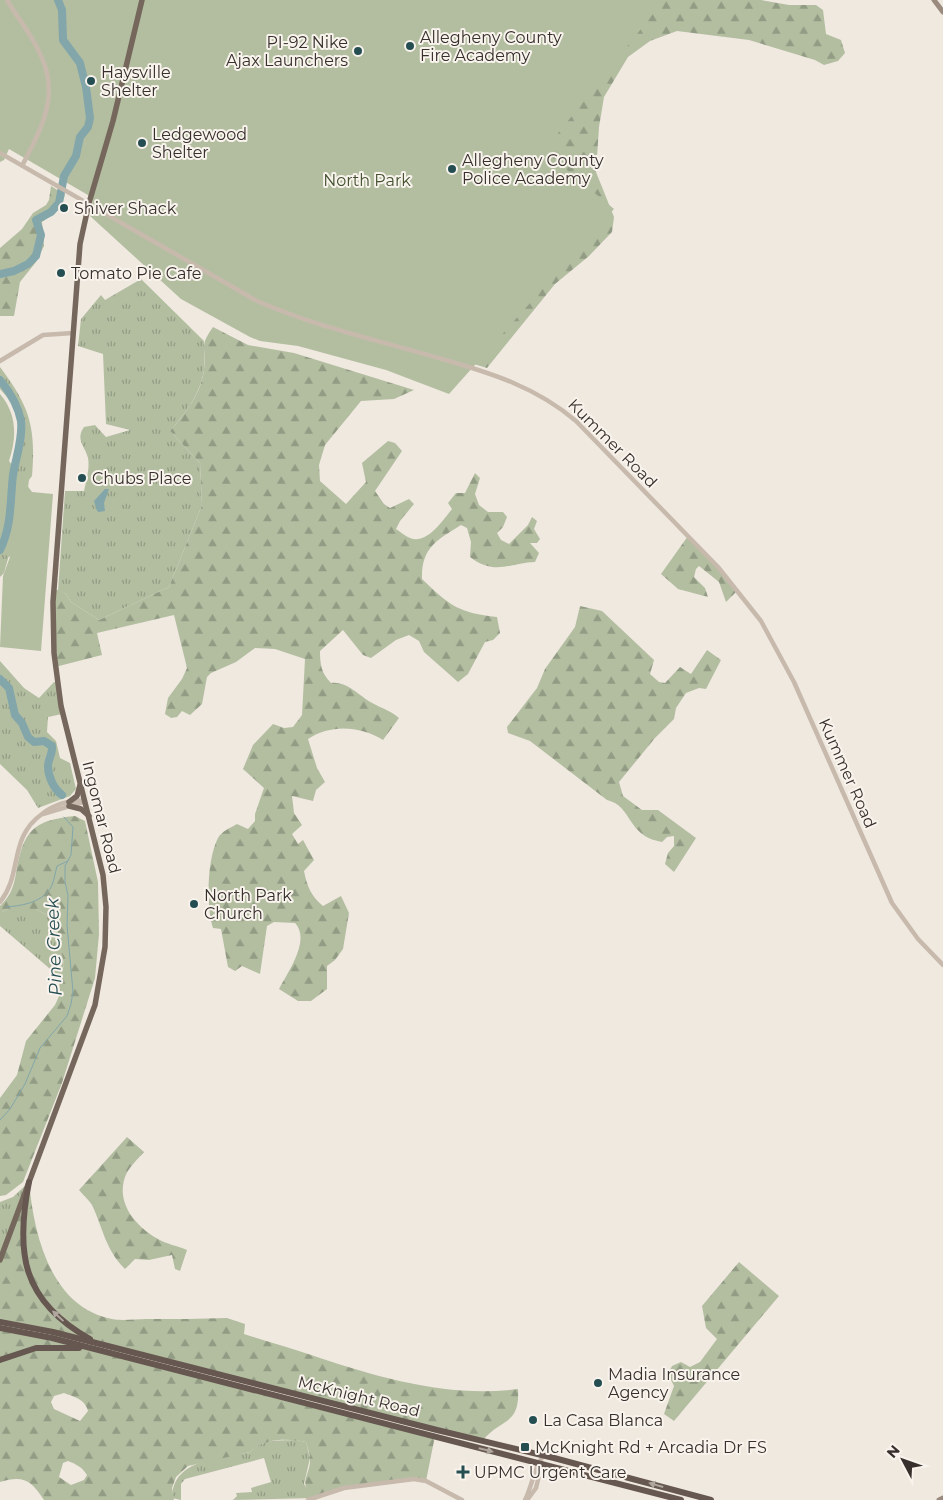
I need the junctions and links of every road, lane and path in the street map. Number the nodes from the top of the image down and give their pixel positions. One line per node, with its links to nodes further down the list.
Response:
1 (7, 0): 6 (street)
2 (142, 0): 7 (main road)
3 (934, 0): 4 (main road)
4 (943, 12)
5 (0, 153): 6 (street, Kummer Road)
6 (22, 164): 7 (street, Kummer Road)
7 (89, 203): 8 (main road, Ingomar Road); 15 (street, Kummer Road)
8 (73, 334): 9 (street); 10 (main road, Ingomar Road)
9 (0, 361)
10 (80, 783): 11 (main road, Ingomar Road); 12 (main road)
11 (85, 801): 12 (street); 13 (main road, Ingomar Road)
12 (69, 804): 13 (main road); 14 (street)
13 (89, 816): 16 (main road, Ingomar Road)
14 (0, 902)
15 (943, 964)
16 (29, 1182): 17 (main road, Ingomar Road); 20 (highway, one-way to 16)
17 (0, 1260)
18 (0, 1322): 20 (highway, McKnight Road)
19 (0, 1328): 20 (highway, McKnight Road)
20 (97, 1346): 21 (highway); 22 (highway, McKnight Road); 23 (highway, McKnight Road, one-way to 23)
21 (0, 1360)
22 (544, 1456): 23 (street); 29 (highway, McKnight Road, one-way to 22)
23 (540, 1464): 27 (street); 28 (highway, McKnight Road)
24 (943, 1498): 30 (main road)
25 (308, 1500): 26 (street)
26 (462, 1500)
27 (526, 1500)
28 (681, 1500)
29 (711, 1500)
30 (939, 1500)

